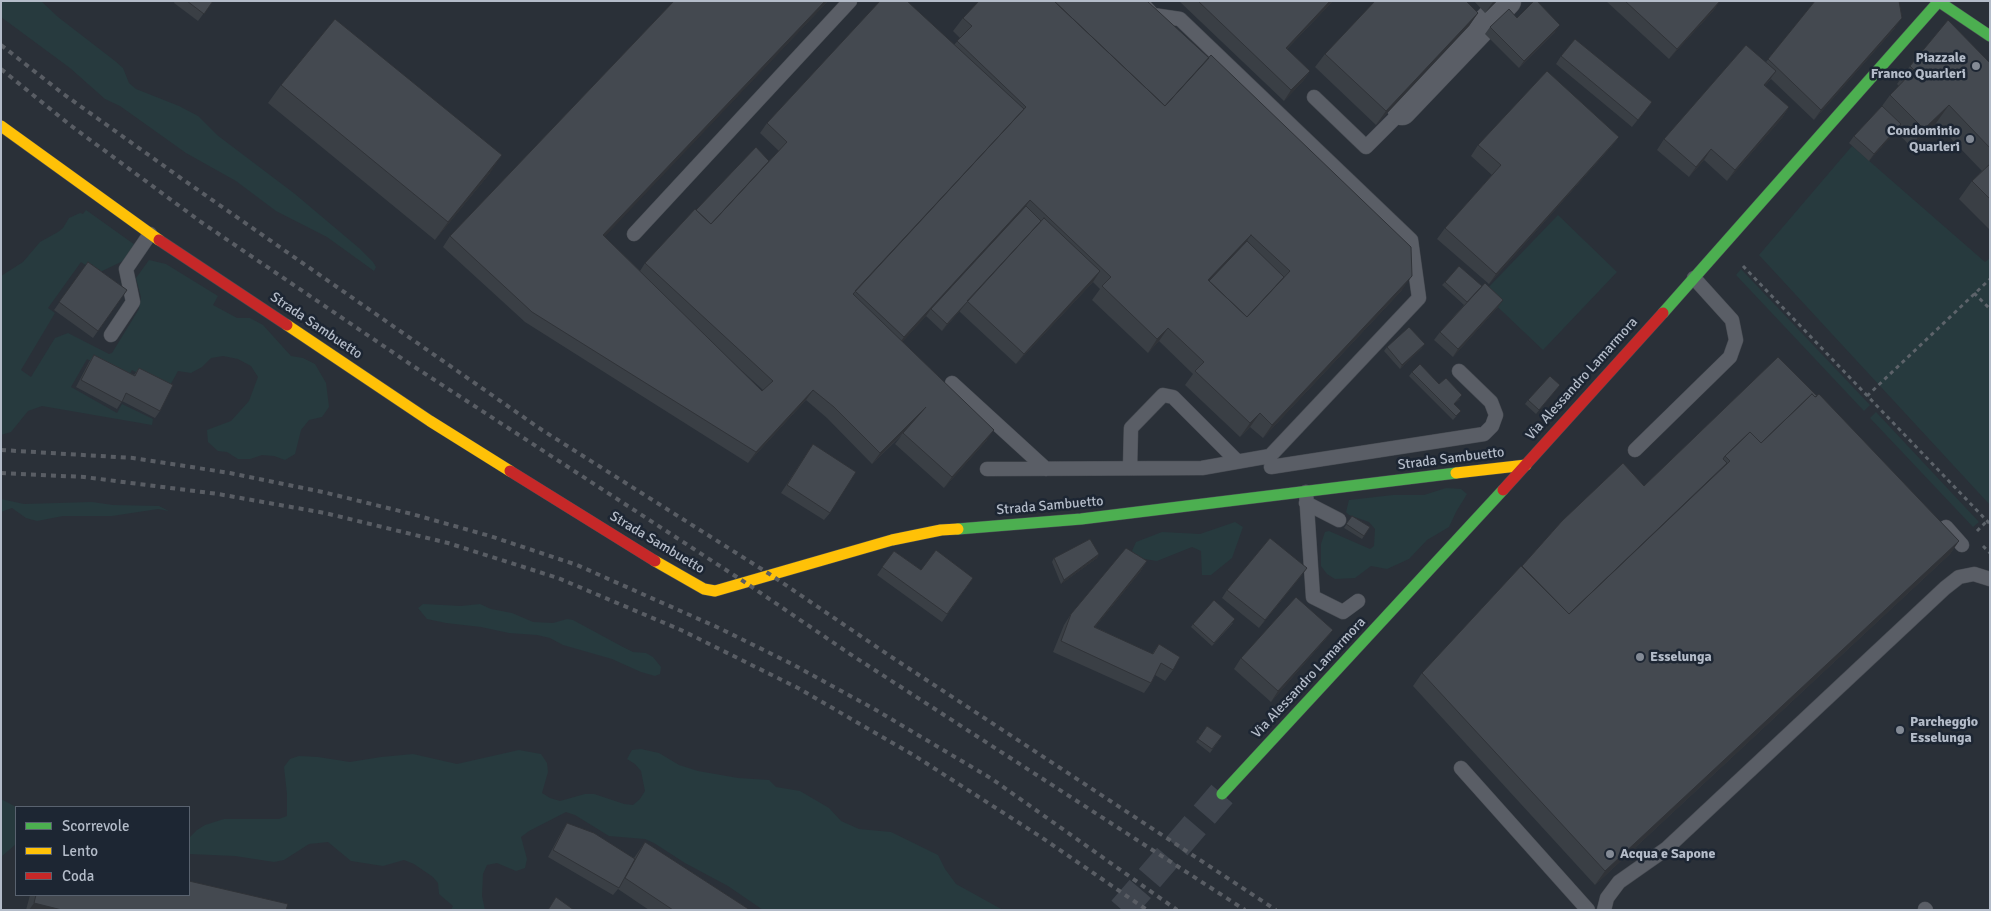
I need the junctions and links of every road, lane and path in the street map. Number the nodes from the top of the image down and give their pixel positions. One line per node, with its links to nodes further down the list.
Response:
1 (850, 1): 10 (lane)
2 (1140, 1): 26 (lane)
3 (1507, 1): 7 (street)
4 (1939, 1): 5 (street); 12 (street, Via Alessandro Lamarmora)
5 (1990, 36)
6 (1314, 97): 7 (lane)
7 (1402, 111)
8 (1, 126): 9 (street, Strada Sambuetto)
9 (150, 234): 16 (lane); 26 (street, Strada Sambuetto)
10 (634, 234)
11 (1737, 260): 19 (path)
12 (1694, 278): 20 (lane); 22 (street, Via Alessandro Lamarmora)
13 (1990, 279): 14 (path)
14 (1974, 293): 15 (path); 19 (path)
15 (1990, 310)
16 (111, 335)
17 (1459, 371): 26 (lane)
18 (952, 383): 25 (lane)
19 (1867, 396): 30 (path)
20 (1634, 450)
21 (1237, 462): 23 (lane); 23 (lane); 26 (lane)
22 (1526, 465): 27 (street, Strada Sambuetto); 35 (street, Via Alessandro Lamarmora)
23 (1130, 468): 25 (lane)
24 (987, 469): 25 (lane)
25 (1046, 469)
26 (1272, 476): 27 (street, Strada Sambuetto)
27 (1306, 497): 29 (lane); 33 (lane)
28 (1936, 517): 31 (lane)
29 (1338, 520)
30 (1988, 523): 31 (path)
31 (1968, 540)
32 (1990, 579): 37 (lane)
33 (1358, 600)
34 (1461, 768): 36 (lane)
35 (1222, 794)
36 (1588, 910)
37 (1604, 910)

